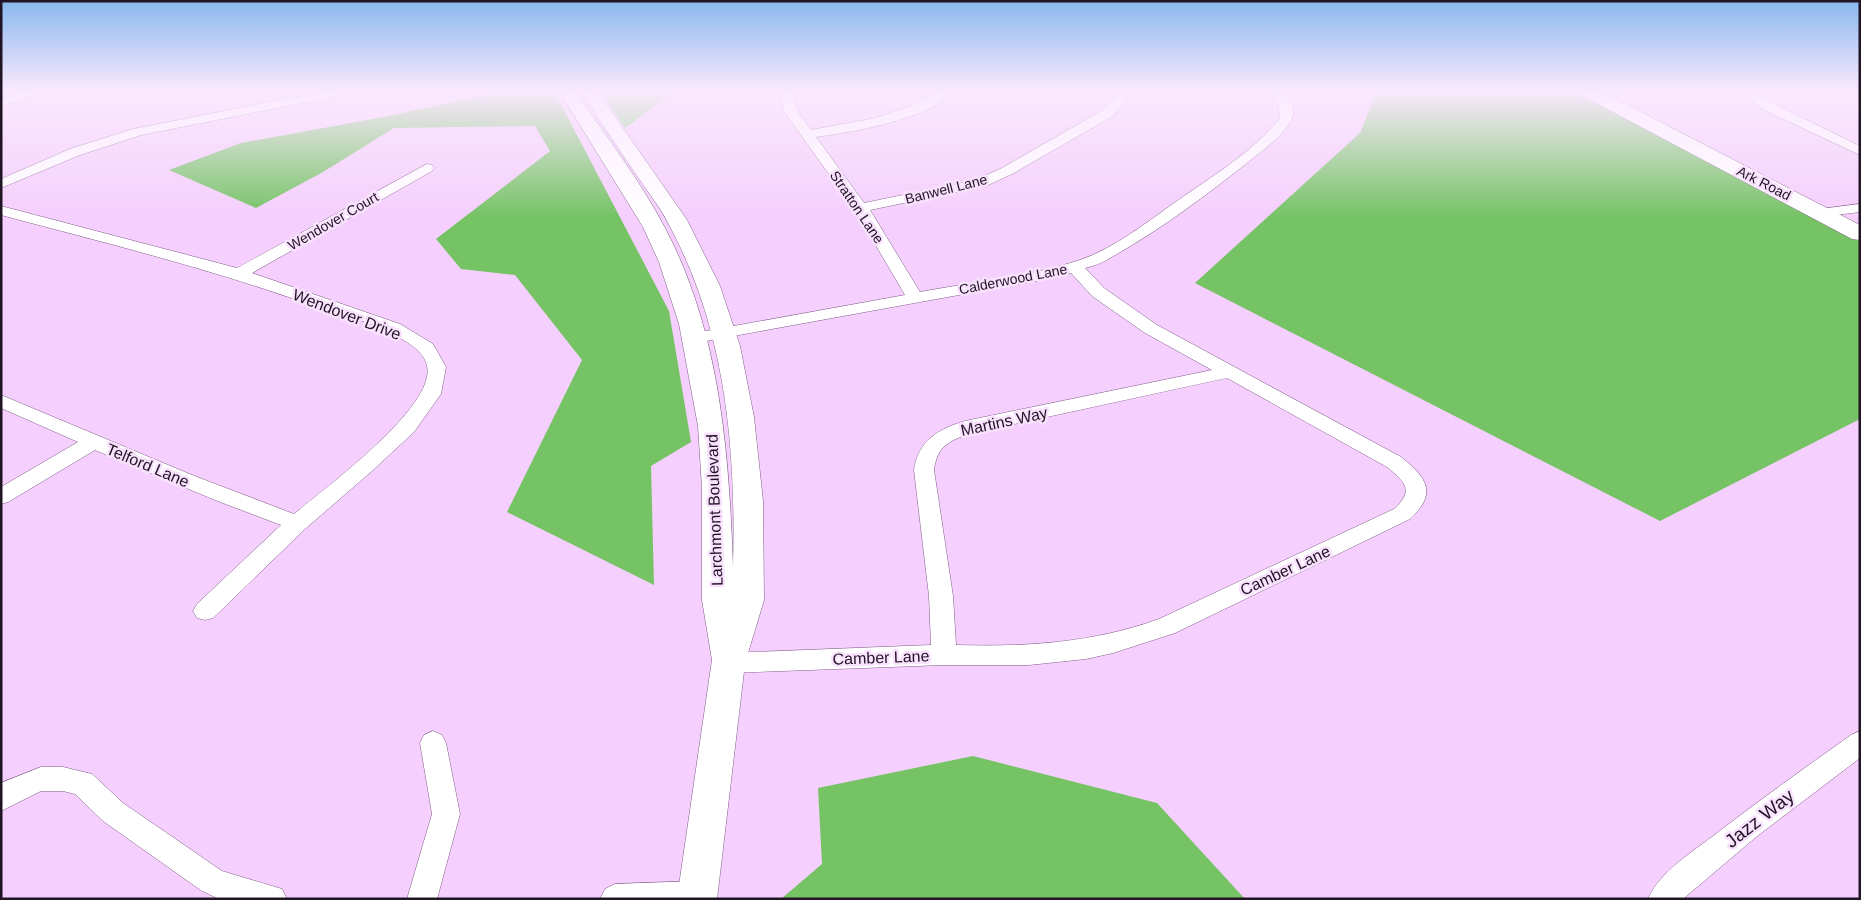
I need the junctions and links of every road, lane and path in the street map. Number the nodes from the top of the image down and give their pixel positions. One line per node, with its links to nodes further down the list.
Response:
1 (135, 133): 12 (street)
2 (594, 133): 21 (street, Larchmont Boulevard)
3 (618, 133): 21 (street, Larchmont Boulevard)
4 (817, 133): 9 (street)
5 (1072, 133): 13 (street, Banwell Lane)
6 (1276, 133): 18 (street, Calderwood Lane)
7 (1667, 133): 16 (street, Ark Road)
8 (1822, 133): 10 (street)
9 (806, 135): 13 (street, Stratton Lane)
10 (1860, 152)
11 (427, 168): 19 (street, Wendover Court)
12 (1, 184)
13 (859, 208): 20 (street, Stratton Lane)
14 (1860, 208): 16 (street)
15 (1, 210): 19 (street, Wendover Drive)
16 (1820, 213): 17 (street, Ark Road)
17 (1860, 234)
18 (1074, 267): 20 (street, Calderwood Lane); 22 (street, Camber Lane)
19 (239, 274): 26 (street, Wendover Drive)
20 (916, 298): 21 (street, Calderwood Lane)
21 (709, 336): 29 (street, Larchmont Boulevard)
22 (1229, 372): 28 (street, Martins Way); 28 (street, Camber Lane)
23 (1, 401): 24 (street, Telford Lane)
24 (92, 442): 25 (street); 26 (street, Telford Lane)
25 (1, 497)
26 (297, 523): 27 (street, Wendover Drive)
27 (205, 611)
28 (944, 655): 29 (street, Camber Lane)
29 (728, 663): 33 (street, Larchmont Boulevard)
30 (433, 743): 35 (street)
31 (1860, 743): 37 (street, Jazz Way)
32 (1, 798): 34 (street)
33 (698, 898): 36 (street)
34 (272, 899)
35 (422, 899)
36 (615, 899)
37 (1663, 899)

